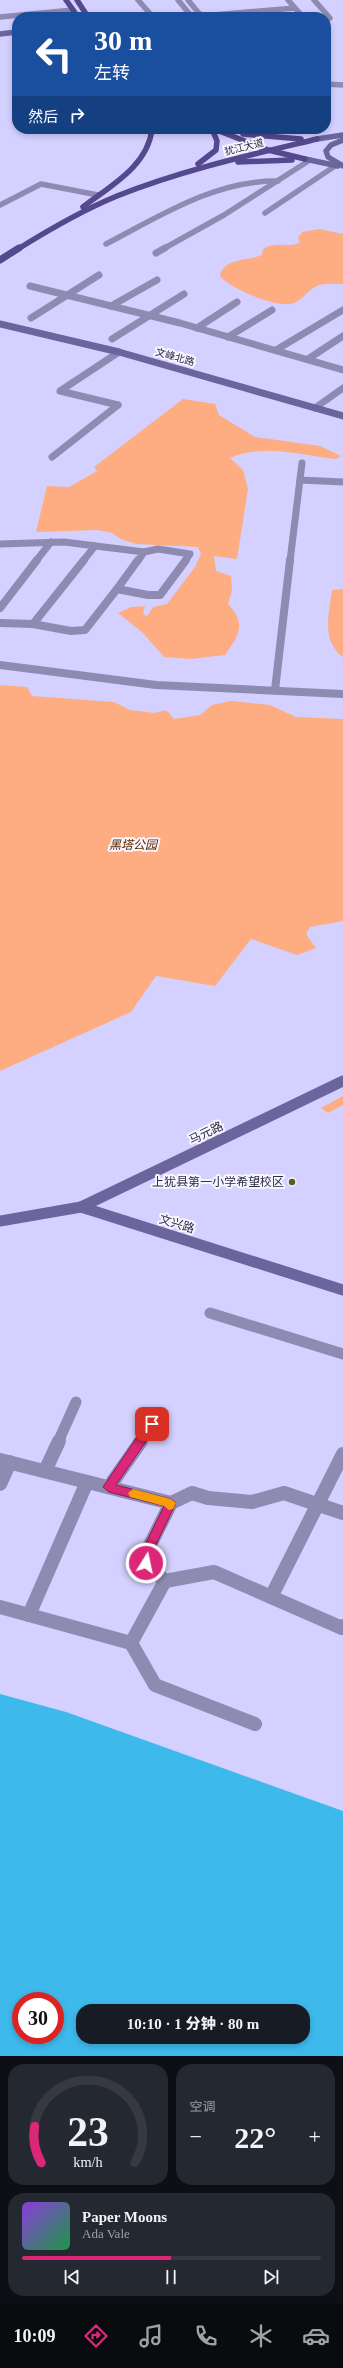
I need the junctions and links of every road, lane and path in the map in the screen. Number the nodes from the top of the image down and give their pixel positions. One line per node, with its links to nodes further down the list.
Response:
1 (66, 0): 9 (main road)
2 (77, 0): 11 (main road)
3 (138, 0): 12 (street)
4 (178, 0): 13 (street)
5 (188, 0): 14 (street)
6 (288, 0): 8 (street)
7 (314, 0): 17 (street)
8 (295, 8): 15 (street); 16 (street)
9 (73, 10): 10 (street)
10 (52, 12)
11 (85, 12)
12 (149, 12)
13 (188, 12)
14 (198, 12)
15 (248, 12)
16 (299, 12)
17 (325, 12)
18 (12, 16): 19 (street)
19 (0, 17)
20 (12, 33): 21 (street)
21 (0, 34)
22 (331, 80): 23 (street)
23 (343, 81)
24 (331, 84): 25 (street)
25 (343, 85)
26 (151, 134): 42 (main road)
27 (215, 134): 37 (main road)
28 (226, 134): 33 (main road)
29 (243, 134): 31 (main road); 34 (main road)
30 (343, 135): 31 (street)
31 (317, 139): 34 (main road, 犹江大道); 35 (main road, 犹江大道)
32 (343, 140): 40 (street)
33 (258, 147): 34 (main road, 犹江大道); 37 (main road, 犹江大道)
34 (269, 148): 35 (main road, 犹江大道); 36 (main road); 38 (main road, 犹江大道)
35 (279, 148): 36 (main road)
36 (307, 160): 38 (main road); 39 (street); 41 (street)
37 (198, 164): 44 (main road, 犹江大道)
38 (214, 165): 49 (main road, 犹江大道)
39 (334, 166): 40 (street); 45 (street)
40 (343, 166)
41 (278, 181): 46 (street); 48 (street)
42 (98, 195): 43 (street); 44 (main road)
43 (0, 205)
44 (83, 207): 47 (main road, 犹江大道)
45 (265, 213)
46 (106, 244)
47 (0, 253)
48 (156, 254)
49 (0, 260)
50 (99, 275): 54 (street)
51 (157, 280): 56 (street)
52 (30, 286): 54 (street)
53 (184, 294): 59 (street)
54 (68, 295): 56 (street); 60 (street)
55 (237, 302): 62 (street)
56 (111, 306): 59 (street)
57 (272, 310): 64 (street)
58 (343, 310): 66 (street)
59 (149, 315): 62 (street); 65 (street)
60 (31, 318)
61 (0, 324): 67 (street, 文峰北路)
62 (196, 328): 64 (street)
63 (343, 336): 68 (street)
64 (228, 337): 66 (street)
65 (112, 339)
66 (276, 350): 68 (street)
67 (119, 352): 71 (street, 文峰北路); 73 (street)
68 (308, 359): 69 (street)
69 (343, 370)
70 (343, 388): 71 (street)
71 (315, 408): 72 (street, 文峰北路)
72 (343, 416)
73 (52, 456)
74 (302, 462): 75 (street)
75 (300, 480): 76 (street); 86 (street)
76 (343, 482)
77 (51, 542): 78 (street); 79 (street); 82 (street)
78 (0, 544)
79 (95, 546): 80 (street); 84 (street)
80 (144, 552): 81 (street); 81 (street)
81 (117, 589): 84 (street)
82 (0, 608)
83 (0, 623): 84 (street)
84 (33, 624)
85 (0, 665): 86 (street)
86 (275, 690): 87 (street)
87 (343, 694)
88 (343, 1081): 89 (street, 马元路)
89 (81, 1207): 90 (street, 文兴路); 91 (street, 文兴路)
90 (0, 1221)
91 (343, 1290)
92 (210, 1312): 93 (street)
93 (343, 1354)
94 (76, 1402): 98 (street)
95 (152, 1424): 101 (street)
96 (343, 1454): 103 (street)
97 (5, 1461): 98 (street); 100 (street)
98 (45, 1471): 99 (street)
99 (87, 1482): 101 (street); 108 (street)
100 (0, 1484)
101 (109, 1487): 102 (street)
102 (171, 1503): 103 (street); 105 (street)
103 (318, 1504): 104 (street); 106 (street)
104 (343, 1513)
105 (165, 1581): 106 (street); 110 (street)
106 (271, 1597): 109 (street)
107 (0, 1607): 108 (street)
108 (29, 1615): 110 (street)
109 (343, 1627)
110 (131, 1643): 111 (street)
111 (256, 1724)

